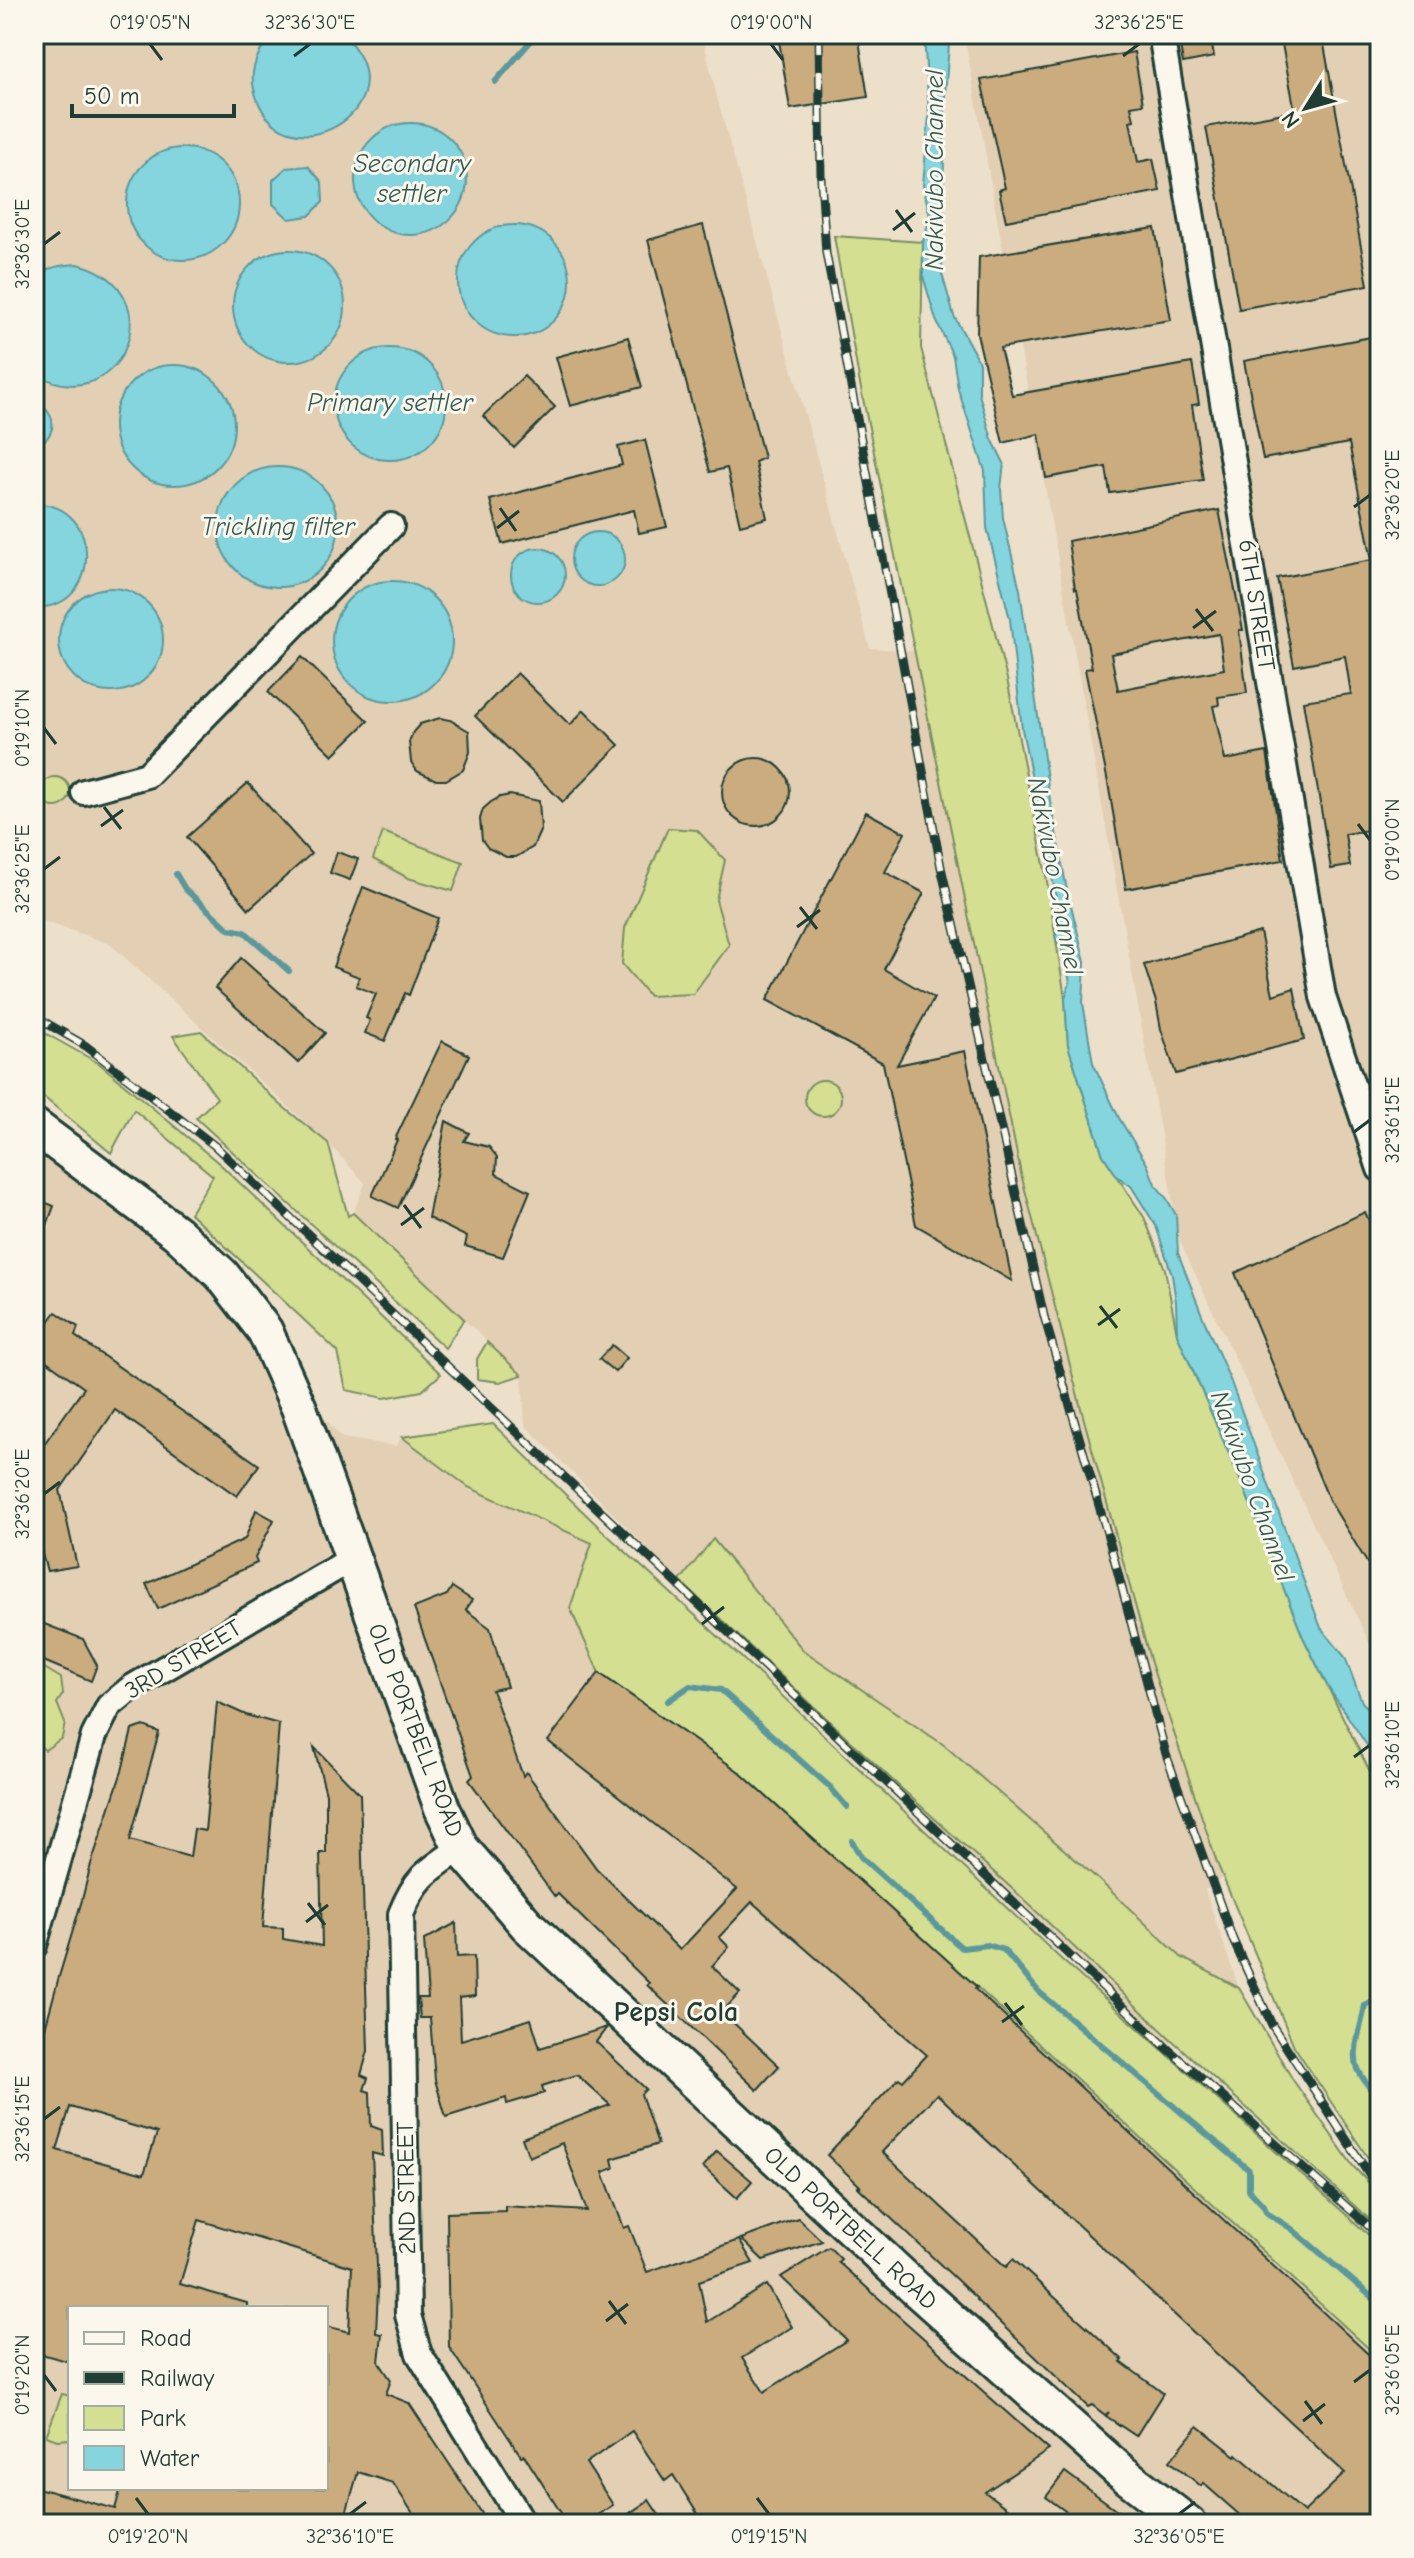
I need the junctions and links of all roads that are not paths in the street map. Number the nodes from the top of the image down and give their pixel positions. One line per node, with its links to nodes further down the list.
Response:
1 (1161, 34): 5 (street, 6TH STREET)
2 (391, 526): 3 (street)
3 (84, 792)
4 (34, 1126): 6 (main road, OLD PORTBELL ROAD)
5 (1380, 1169)
6 (352, 1559): 7 (main road, OLD PORTBELL ROAD); 8 (street, 3RD STREET)
7 (461, 1848): 9 (street, 2ND STREET); 10 (main road, OLD PORTBELL ROAD)
8 (34, 1946)
9 (524, 2524)
10 (1189, 2524)

